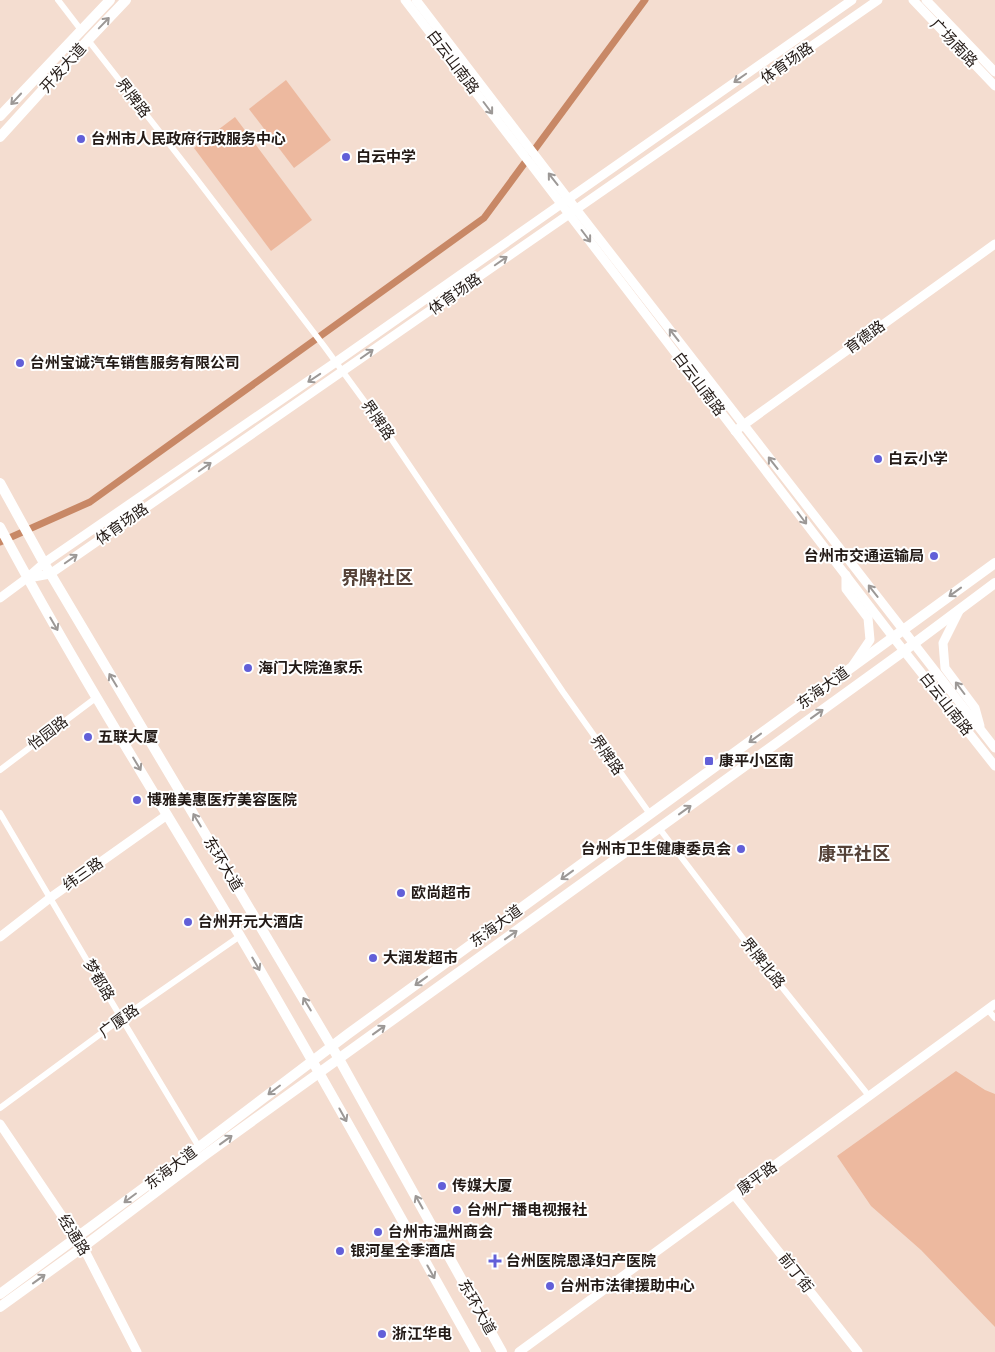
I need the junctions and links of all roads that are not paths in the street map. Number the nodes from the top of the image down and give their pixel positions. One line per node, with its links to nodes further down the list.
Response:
1 (58, 0): 10 (street)
2 (110, 0): 10 (main road, 开发大道)
3 (126, 0): 11 (main road, 开发大道, one-way to 3)
4 (405, 0): 16 (main road, 白云山南路, one-way to 16)
5 (416, 0): 16 (main road, 白云山南路)
6 (852, 0): 17 (main road, 体育场路, one-way to 17)
7 (878, 0): 18 (main road, 体育场路)
8 (913, 0): 13 (main road, 广场南路)
9 (926, 0): 12 (main road, 广场南路)
10 (81, 30): 14 (main road, 开发大道, one-way to 14)
11 (88, 40): 15 (main road, 开发大道); 20 (street, 界牌路)
12 (995, 72)
13 (995, 86)
14 (0, 116)
15 (0, 137)
16 (520, 143): 17 (main road, 白云山南路)
17 (565, 202): 18 (main road, 白云山南路); 20 (main road, 体育场路)
18 (572, 211): 21 (main road, 体育场路, one-way to 18); 22 (main road, 白云山南路, one-way to 18); 23 (main road, 白云山南路, one-way to 23)
19 (995, 244): 22 (main road, 育德路)
20 (336, 362): 21 (street, 界牌路); 26 (main road, 体育场路, one-way to 26)
21 (343, 371): 28 (main road, 体育场路, one-way to 21); 45 (street, 界牌路)
22 (744, 425): 23 (main road, 育德路); 34 (main road, 白云山南路, one-way to 22)
23 (735, 431): 29 (main road, 白云山南路, one-way to 29)
24 (0, 483): 26 (main road, 东环大道)
25 (0, 527): 30 (main road, 东环大道)
26 (44, 563): 28 (main road, 东环大道); 30 (main road, 体育场路)
27 (995, 563): 34 (main road, 东海大道, one-way to 34)
28 (50, 574): 30 (main road, 体育场路); 54 (main road, 东环大道, one-way to 28)
29 (846, 575): 35 (main road, 白云山南路); 38 (main road)
30 (27, 578): 32 (main road, 体育场路); 39 (main road, 东环大道, one-way to 39)
31 (995, 583): 33 (main road, 东海大道)
32 (0, 598)
33 (961, 608): 36 (main road, 东海大道); 40 (main road, one-way to 33)
34 (903, 630): 35 (main road, 东海大道); 36 (main road, 白云山南路)
35 (893, 637): 37 (main road, 白云山南路); 38 (main road, 东海大道)
36 (914, 644): 37 (main road, 东海大道); 40 (main road, 白云山南路)
37 (904, 651): 42 (main road, 白云山南路); 47 (main road, 东海大道, one-way to 37)
38 (852, 667): 45 (main road, 东海大道, one-way to 45)
39 (97, 697): 43 (street, 怡园路); 46 (main road, 东环大道, one-way to 46)
40 (982, 731): 41 (main road, 白云山南路)
41 (995, 748)
42 (995, 766)
43 (0, 770)
44 (0, 813): 48 (street, 梦都路)
45 (650, 814): 54 (main road, 东海大道, one-way to 54)
46 (167, 815): 48 (main road, 纬三路); 49 (main road, 东环大道)
47 (659, 828): 55 (main road, 东海大道, one-way to 47); 58 (street, 界牌北路)
48 (50, 898): 50 (main road, 纬三路); 52 (street, 梦都路)
49 (240, 936): 52 (street, 广厦路); 56 (main road, 东环大道, one-way to 56)
50 (0, 937)
51 (991, 1007): 53 (street); 58 (main road, 康平路)
52 (122, 1018): 59 (street, 广厦路); 61 (street, 梦都路)
53 (995, 1018)
54 (332, 1046): 55 (main road, 东环大道); 56 (main road, 东海大道)
55 (339, 1059): 57 (main road, 东海大道); 68 (main road, 东环大道, one-way to 55)
56 (313, 1061): 57 (main road, 东环大道); 61 (main road, 东海大道, one-way to 61)
57 (320, 1073): 63 (main road, 东海大道, one-way to 57); 67 (main road, 东环大道, one-way to 67)
58 (869, 1096): 62 (main road, 康平路)
59 (0, 1108)
60 (0, 1124): 63 (main road, 经通路)
61 (199, 1147): 63 (main road, 东海大道, one-way to 63)
62 (734, 1195): 69 (main road, 康平路); 70 (main road, 前丁街)
63 (80, 1242): 64 (main road, 东海大道); 65 (main road, 东海大道, one-way to 63); 66 (main road, 经通路)
64 (0, 1294)
65 (0, 1307)
66 (138, 1352)
67 (476, 1352)
68 (502, 1352)
69 (519, 1352)
70 (858, 1352)

